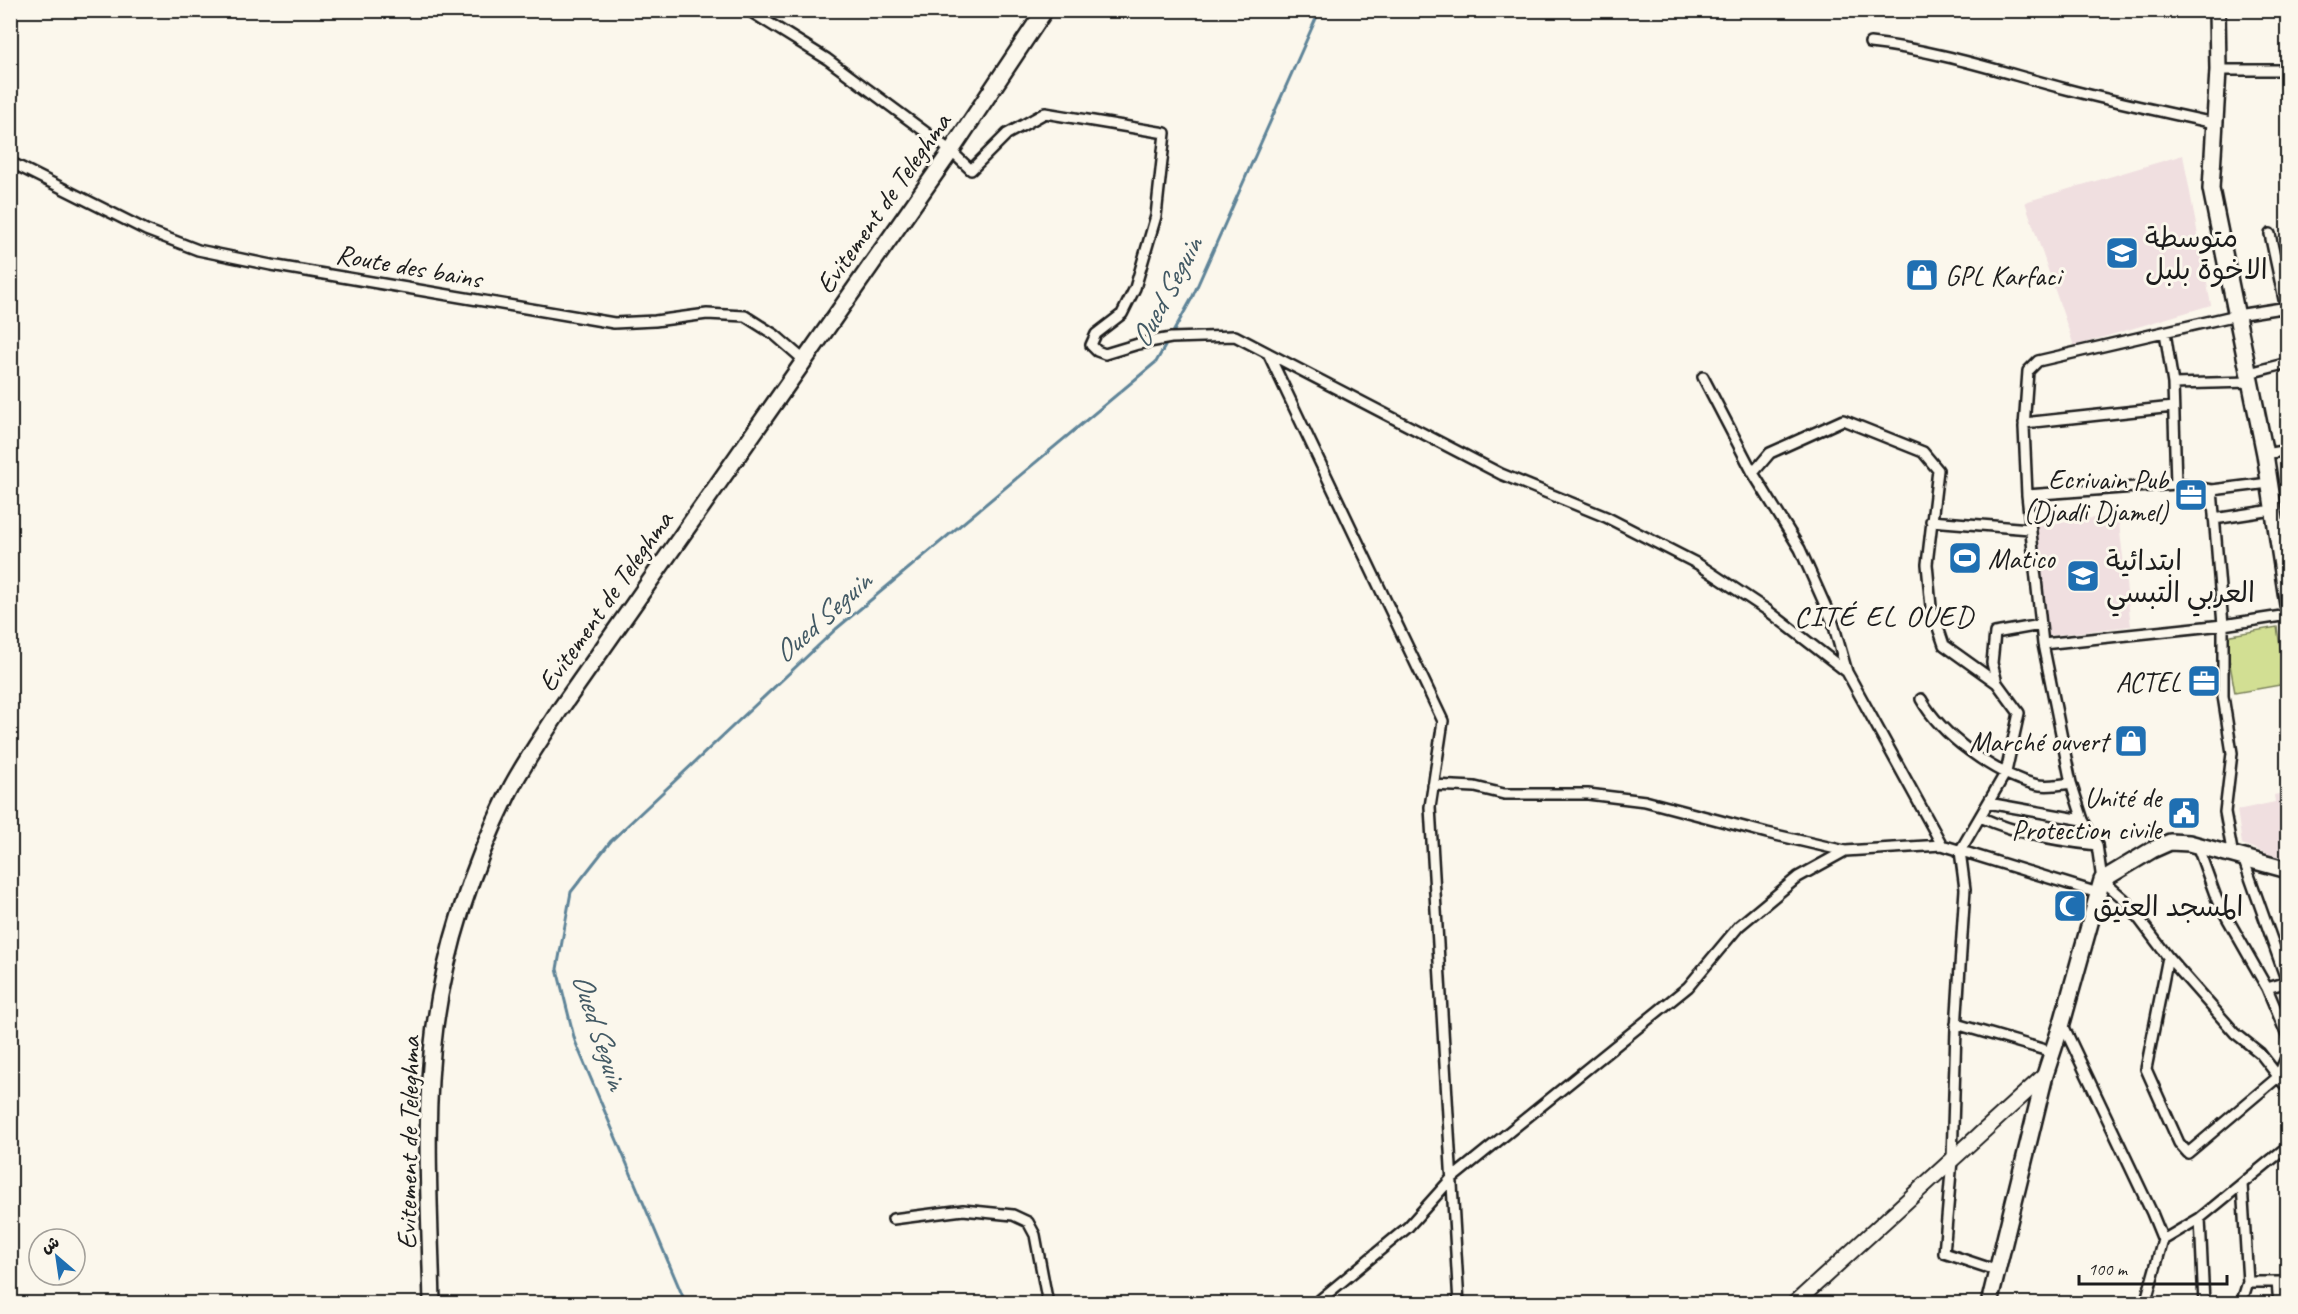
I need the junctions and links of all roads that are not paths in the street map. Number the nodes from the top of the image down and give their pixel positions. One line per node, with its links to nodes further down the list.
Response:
1 (748, 10): 8 (street)
2 (1045, 10): 8 (main road, Evitement de Teleghma)
3 (2217, 10): 6 (main road)
4 (1870, 43): 7 (street)
5 (2288, 69): 6 (street)
6 (2218, 70): 7 (main road)
7 (2214, 123): 12 (main road)
8 (951, 151): 15 (street); 16 (main road, Evitement de Teleghma)
9 (10, 162): 16 (street, Route des bains)
10 (2270, 234): 11 (street)
11 (2286, 307): 12 (street); 13 (street)
12 (2237, 315): 14 (street); 19 (main road)
13 (2288, 318)
14 (2165, 332): 20 (street); 22 (street)
15 (1268, 352): 40 (street); 45 (street)
16 (805, 361): 79 (main road, Evitement de Teleghma)
17 (2288, 363): 19 (street)
18 (1703, 377): 25 (street)
19 (2249, 377): 20 (street); 24 (main road)
20 (2173, 384): 21 (street)
21 (2173, 407): 22 (street); 27 (street)
22 (2024, 423): 29 (street)
23 (2288, 450): 24 (street)
24 (2265, 454): 26 (main road)
25 (1753, 473): 32 (street); 40 (street)
26 (2269, 483): 28 (street); 30 (main road)
27 (2176, 484): 28 (street); 29 (street)
28 (2212, 490): 31 (street)
29 (2027, 495): 33 (street)
30 (2273, 510): 31 (street); 34 (main road)
31 (2214, 519): 38 (street)
32 (1931, 521): 33 (street); 41 (street)
33 (2030, 530): 37 (street)
34 (2285, 570): 35 (main road)
35 (2288, 605)
36 (2288, 615): 38 (street)
37 (2041, 625): 39 (street); 41 (street)
38 (2223, 625): 39 (street); 54 (street)
39 (2043, 644): 44 (street)
40 (1846, 672): 50 (street)
41 (1997, 683): 43 (street)
42 (1921, 699): 43 (street)
43 (2006, 772): 44 (street); 46 (street)
44 (2071, 783): 48 (street)
45 (1433, 785): 52 (street); 70 (street)
46 (1988, 803): 47 (street); 48 (street)
47 (1980, 817): 49 (street); 53 (street)
48 (2083, 820): 49 (street)
49 (2097, 844): 56 (street)
50 (1942, 845): 52 (street); 53 (street)
51 (2197, 845): 54 (main road); 56 (main road); 59 (street)
52 (1845, 850): 70 (street)
53 (1960, 851): 56 (street); 61 (street)
54 (2238, 857): 55 (main road); 58 (street)
55 (2288, 870)
56 (2100, 887): 57 (street); 60 (main road)
57 (2168, 957): 66 (street); 66 (street)
58 (2287, 982): 59 (street)
59 (2267, 988): 62 (street)
60 (2062, 1023): 63 (main road); 74 (street)
61 (1956, 1024): 63 (street); 69 (street)
62 (2288, 1038)
63 (2052, 1052): 65 (main road)
64 (2288, 1053): 66 (street)
65 (2045, 1075): 69 (main road); 75 (main road)
66 (2278, 1077): 67 (street)
67 (2288, 1089)
68 (2288, 1146): 71 (street)
69 (1952, 1160): 75 (street); 83 (main road)
70 (1451, 1179): 81 (street); 82 (street)
71 (2242, 1184): 72 (street); 76 (street)
72 (2200, 1218): 74 (street); 86 (street)
73 (893, 1219): 80 (street)
74 (2163, 1240): 85 (street)
75 (1998, 1271): 84 (main road)
76 (2248, 1282): 77 (street); 87 (street)
77 (2277, 1282): 78 (street); 88 (street)
78 (2288, 1282)
79 (432, 1304)
80 (1048, 1304)
81 (1316, 1304)
82 (1459, 1304)
83 (1794, 1304)
84 (1989, 1304)
85 (2145, 1304)
86 (2204, 1304)
87 (2241, 1304)
88 (2279, 1304)

